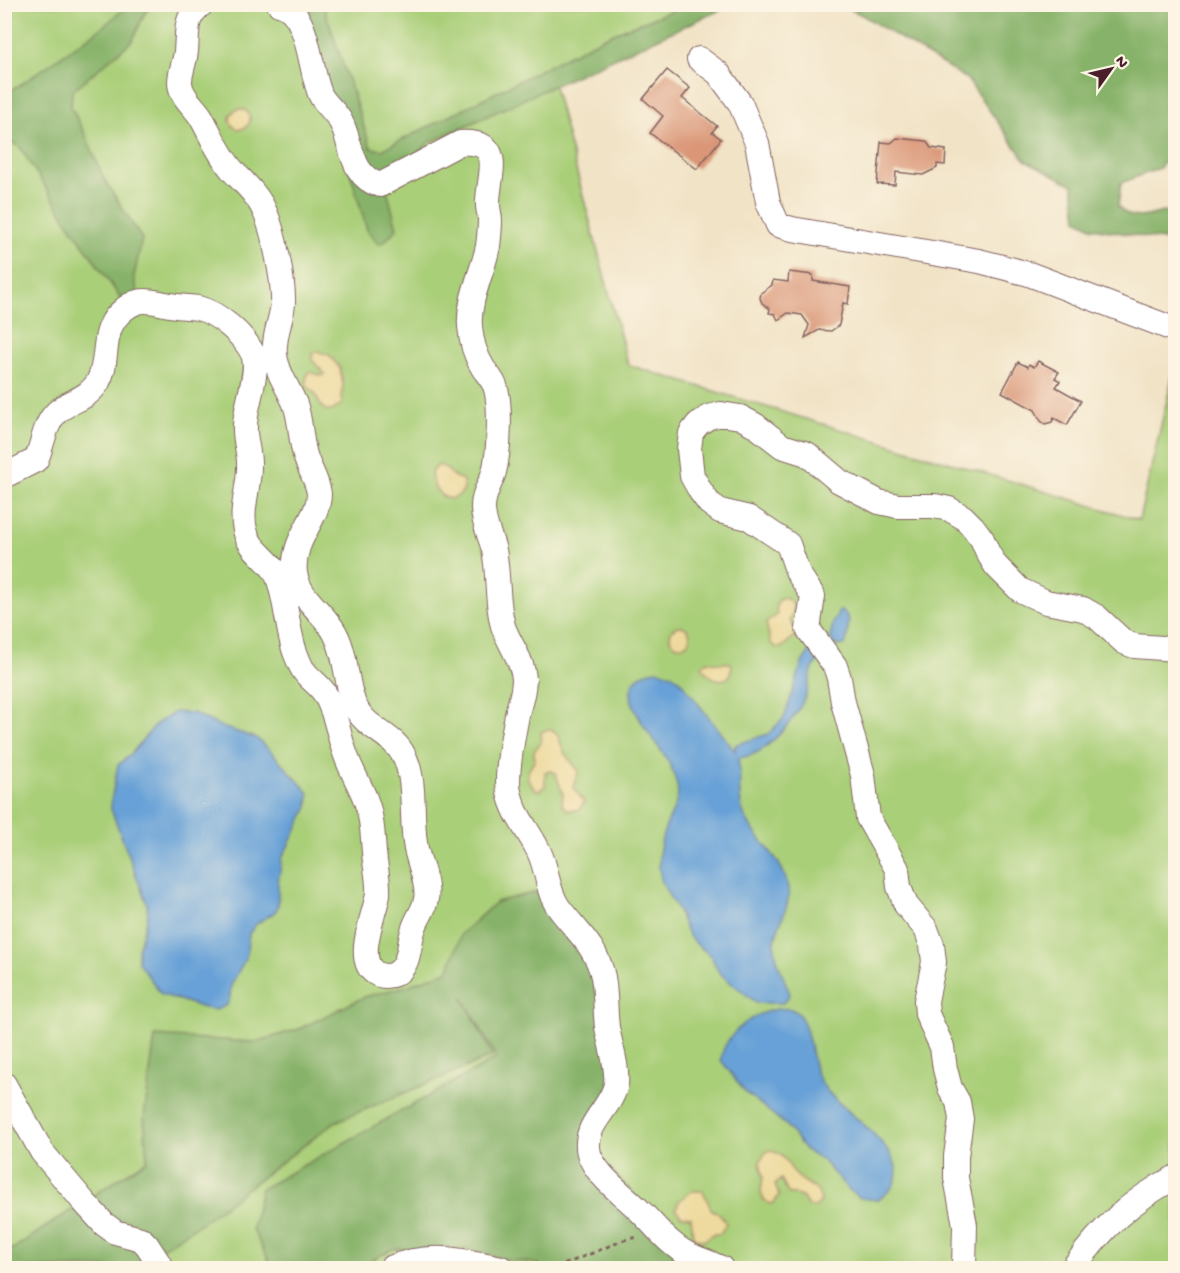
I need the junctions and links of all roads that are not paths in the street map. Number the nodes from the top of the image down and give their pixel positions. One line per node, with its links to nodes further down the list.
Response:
1 (202, 4): 5 (street)
2 (279, 4): 12 (street)
3 (699, 59): 4 (street)
4 (1176, 330)
5 (4, 476)
6 (1176, 649): 13 (street)
7 (4, 1084): 9 (street)
8 (1176, 1177): 14 (street)
9 (162, 1269)
10 (391, 1269): 11 (street)
11 (501, 1269)
12 (721, 1269)
13 (964, 1269)
14 (1073, 1269)

